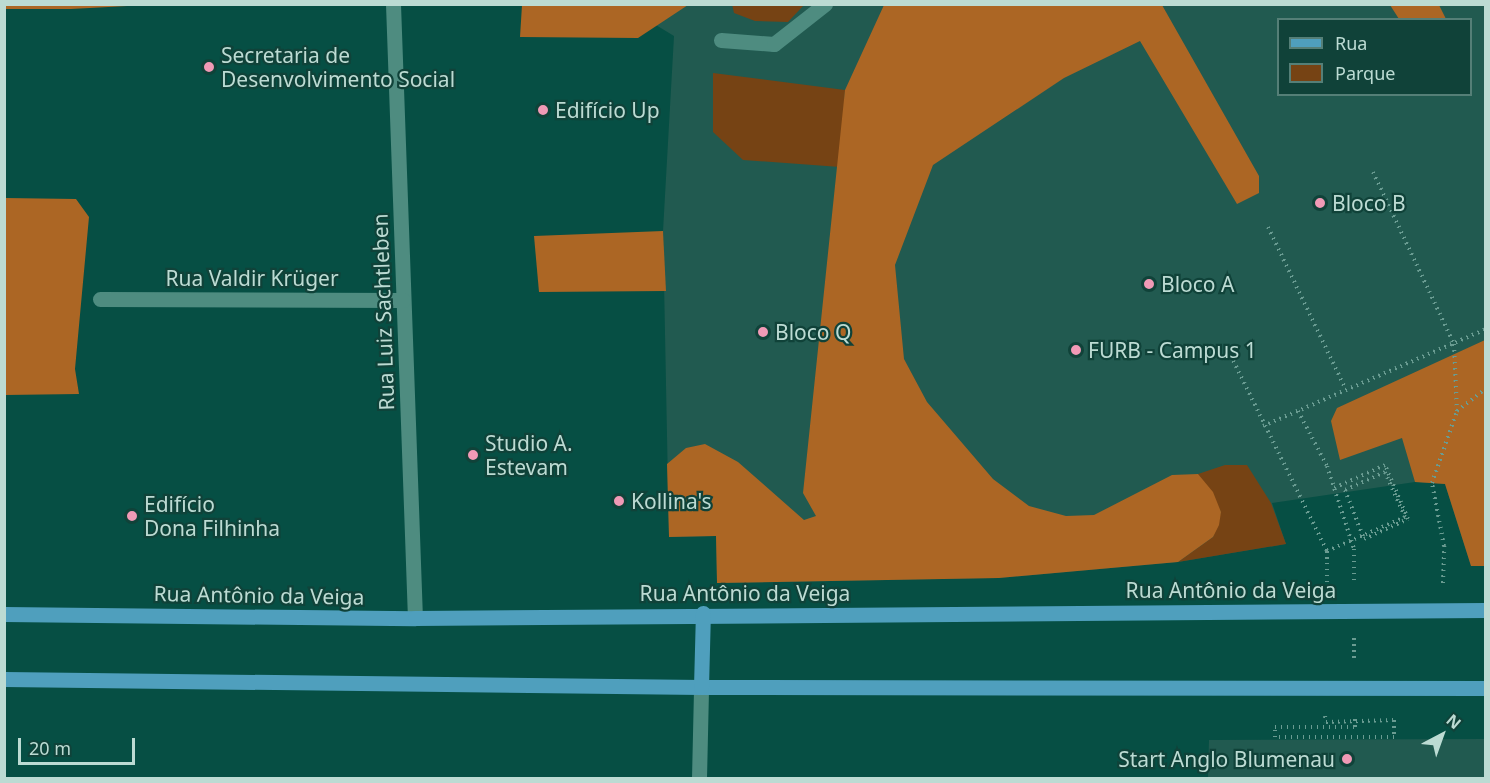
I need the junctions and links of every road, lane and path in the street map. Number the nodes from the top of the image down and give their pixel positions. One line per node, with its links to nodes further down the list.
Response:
1 (393, 4): 7 (street, Rua Luiz Sachtleben)
2 (825, 4): 3 (street)
3 (721, 40)
4 (1374, 172): 9 (path)
5 (1268, 227): 11 (path)
6 (100, 298): 7 (street, Rua Valdir Krüger)
7 (403, 300): 22 (street, Rua Luiz Sachtleben)
8 (1485, 329): 9 (path)
9 (1454, 344): 11 (path); 14 (path)
10 (1228, 350): 15 (path)
11 (1345, 388): 13 (path)
12 (1485, 388): 14 (path)
13 (1298, 411): 15 (path); 16 (path)
14 (1457, 411): 18 (path)
15 (1263, 426): 16 (path)
16 (1334, 488): 17 (path)
17 (1354, 549)
18 (1443, 610): 19 (main road, Rua Antônio da Veiga); 20 (main road, Rua Antônio da Veiga)
19 (1485, 610)
20 (703, 613): 22 (main road, Rua Antônio da Veiga); 24 (main road)
21 (4, 614): 22 (main road, Rua Antônio da Veiga)
22 (415, 618)
23 (4, 679): 24 (main road)
24 (701, 687): 25 (main road); 28 (street)
25 (1485, 688)
26 (1394, 720): 27 (path)
27 (1355, 727)
28 (699, 778)

